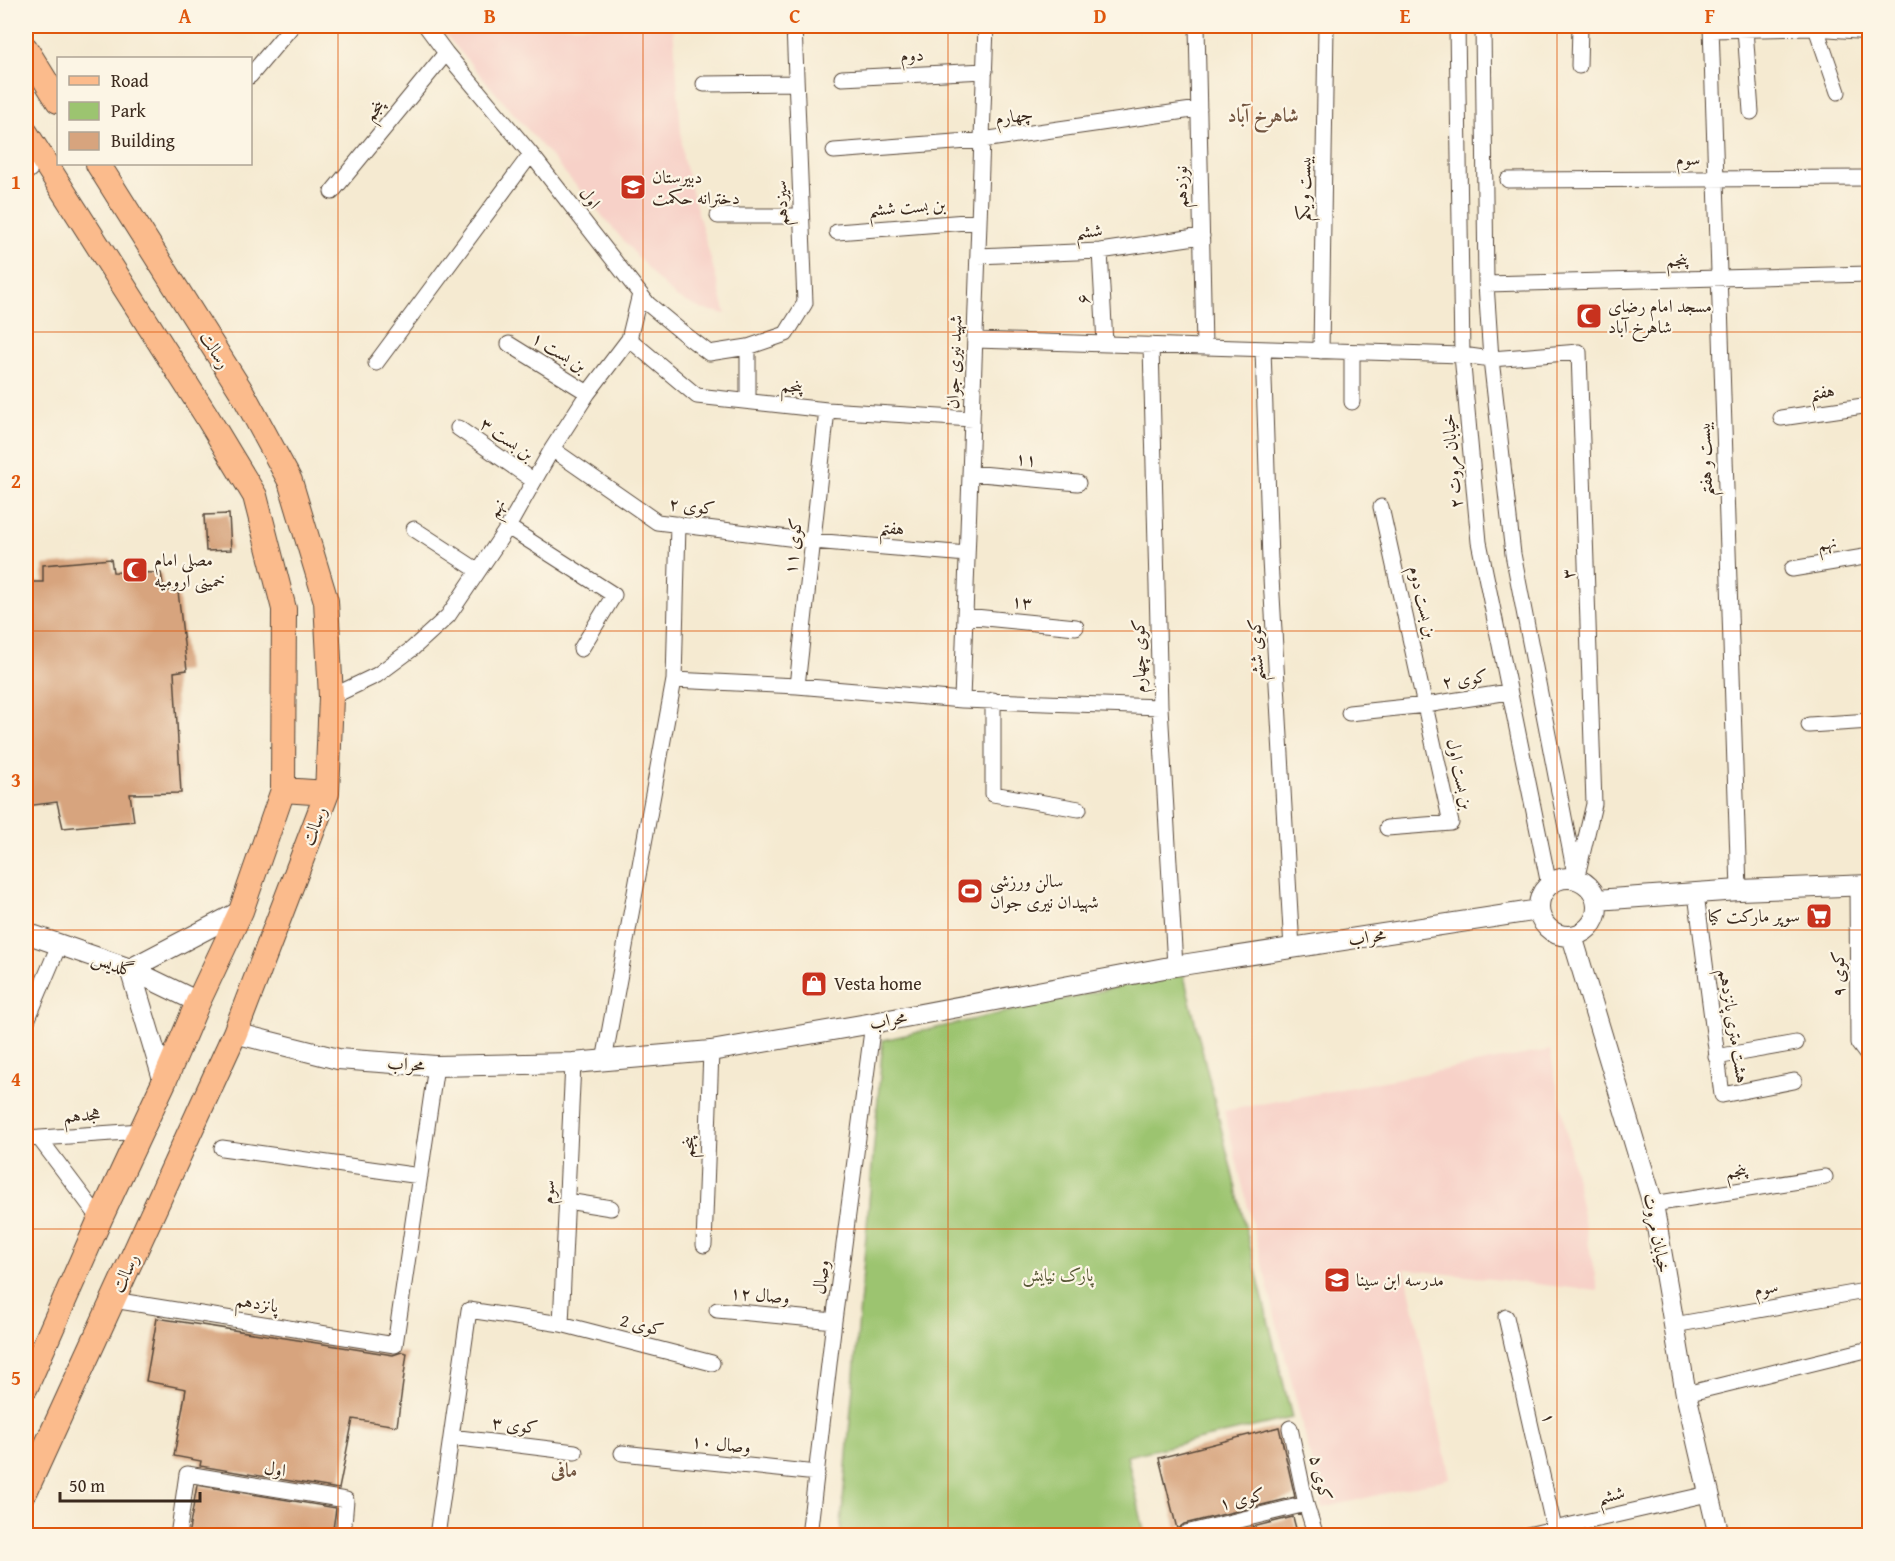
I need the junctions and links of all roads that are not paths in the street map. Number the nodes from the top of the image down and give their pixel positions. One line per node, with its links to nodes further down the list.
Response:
1 (292, 26): 18 (street)
2 (426, 26): 15 (street, اول)
3 (794, 26): 20 (street, سیزدهم)
4 (986, 26): 17 (street, شهید نیری جوان)
5 (1197, 26): 24 (street, نوزدهم)
6 (1326, 26): 55 (street, بیست و یکم)
7 (1457, 26): 57 (street, خیابان مروت ۲)
8 (1483, 26): 45 (street)
9 (1580, 26): 16 (street)
10 (1711, 28): 12 (street); 32 (street, بیست و هفتم)
11 (1816, 28): 12 (street); 13 (street); 22 (street)
12 (1745, 29): 25 (street)
13 (1869, 32)
14 (26, 48): 23 (main road)
15 (446, 53): 29 (street, اول); 35 (street, پنجم)
16 (1579, 66)
17 (985, 71): 19 (street, دوم); 27 (street, شهید نیری جوان)
18 (252, 74)
19 (842, 78)
20 (796, 83): 21 (street); 37 (street, سیزدهم)
21 (704, 84)
22 (1838, 92)
23 (57, 99)
24 (1199, 110): 27 (street, چهارم); 40 (street, نوزدهم)
25 (1751, 112)
26 (26, 133): 31 (main road)
27 (982, 140): 28 (street, چهارم); 38 (street, شهید نیری جوان)
28 (834, 151)
29 (531, 154): 46 (street, اول); 59 (street)
30 (99, 165): 87 (main road, رسالت)
31 (34, 166): 95 (main road)
32 (1716, 178): 33 (street, سوم); 34 (street, سوم); 44 (street, بیست و هفتم)
33 (1869, 178)
34 (1508, 180)
35 (332, 192)
36 (718, 216): 37 (street)
37 (801, 216): 53 (street, سیزدهم)
38 (979, 221): 39 (street, بن بست ششم); 42 (street, شهید نیری جوان)
39 (837, 232)
40 (1202, 236): 41 (street, ششم); 52 (street, نوزدهم)
41 (1100, 251): 42 (street, ششم); 50 (street, ۶)
42 (978, 256): 48 (street, شهید نیری جوان)
43 (1869, 274): 44 (street, پنجم)
44 (1719, 279): 45 (street, پنجم); 102 (street, بیست و هفتم)
45 (1486, 284): 58 (street)
46 (640, 294): 47 (street, نهم); 53 (street, اول)
47 (629, 339): 60 (street, نهم); 61 (street, پنجم)
48 (975, 340): 50 (street); 66 (street, شهید نیری جوان)
49 (509, 344): 60 (street, بن بست ۱)
50 (1106, 344): 51 (street)
51 (1151, 345): 52 (street); 91 (street, کوی چهارم)
52 (1204, 347): 54 (street)
53 (748, 348): 61 (street)
54 (1263, 349): 55 (street); 110 (street, کوی ششم)
55 (1321, 351): 56 (street)
56 (1352, 352): 57 (street); 62 (street)
57 (1462, 356): 58 (street); 86 (street, خیابان مروت ۲)
58 (1491, 359): 99 (street); 99 (street, ۳)
59 (376, 363)
60 (588, 393): 68 (street, نهم)
61 (748, 401): 64 (street, پنجم)
62 (1352, 402)
63 (1869, 405): 65 (street, هفتم)
64 (826, 410): 66 (street, پنجم); 76 (street, کوی ۱۱)
65 (1781, 418)
66 (972, 419): 69 (street, شهید نیری جوان)
67 (458, 428): 70 (street, بن بست ۳)
68 (552, 449): 70 (street, نهم); 73 (street, کوی ۲)
69 (970, 473): 71 (street, ۱۱); 77 (street, شهید نیری جوان)
70 (534, 481): 74 (street, نهم)
71 (1078, 483)
72 (1381, 507): 90 (street, بن بست دوم)
73 (678, 524): 76 (street, کوی ۲); 84 (street)
74 (508, 526): 80 (street, نهم); 83 (street)
75 (414, 529): 80 (street)
76 (813, 541): 77 (street, هفتم); 85 (street, کوی ۱۱)
77 (967, 554): 81 (street, شهید نیری جوان)
78 (1869, 556): 79 (street, نهم)
79 (1792, 568)
80 (477, 570): 87 (street, نهم)
81 (965, 616): 82 (street, ۱۳); 88 (street, شهید نیری جوان)
82 (1076, 627)
83 (581, 649)
84 (674, 680): 85 (street); 121 (street)
85 (797, 686): 88 (street)
86 (1509, 692): 90 (street, کوی ۲); 100 (street, خیابان مروت ۲)
87 (331, 697): 96 (main road, رسالت)
88 (962, 700): 89 (street)
89 (993, 700): 91 (street); 97 (street)
90 (1426, 705): 92 (street, کوی ۲); 98 (street, بن بست اول)
91 (1160, 707): 111 (street, کوی چهارم)
92 (1349, 713)
93 (1869, 721): 94 (street)
94 (1809, 724)
95 (283, 790): 96 (main road); 106 (main road)
96 (327, 793): 116 (main road, رسالت)
97 (1079, 809)
98 (1387, 828)
99 (1576, 880): 100 (street); 104 (street)
100 (1549, 885): 105 (street)
101 (1863, 885): 102 (street); 120 (street, کوی ۹)
102 (1739, 890): 103 (street)
103 (1696, 894): 104 (street); 119 (street, هشت متری پانزدهم)
104 (1596, 900): 108 (street)
105 (1539, 910): 108 (street); 110 (street, محراب)
106 (241, 911): 112 (street); 113 (main road)
107 (26, 933): 109 (street, گلدیس)
108 (1572, 936): 132 (street, خیابان مروت)
109 (59, 945): 112 (street, گلدیس); 114 (street)
110 (1292, 949): 111 (street, محراب)
111 (1175, 966): 115 (street, محراب)
112 (130, 969): 113 (street, گلدیس); 124 (street)
113 (198, 1002): 124 (main road)
114 (26, 1023)
115 (873, 1023): 118 (street, محراب); 140 (street, وصال)
116 (235, 1034): 123 (street, محراب); 137 (main road, رسالت)
117 (1796, 1043): 119 (street)
118 (711, 1051): 121 (street, محراب); 135 (street, پنجم)
119 (1716, 1057): 125 (street, هشت متری پانزدهم)
120 (1869, 1059)
121 (604, 1061): 122 (street, محراب)
122 (573, 1063): 123 (street, محراب); 131 (street, سوم)
123 (436, 1066): 129 (street)
124 (164, 1082): 126 (main road)
125 (1794, 1082)
126 (141, 1131): 127 (street, هجدهم); 134 (main road)
127 (32, 1138): 134 (street)
128 (222, 1148): 129 (street)
129 (420, 1176): 137 (street, پانزدهم)
130 (1825, 1176): 132 (street, پنجم)
131 (567, 1202): 133 (street); 141 (street, سوم)
132 (1653, 1204): 142 (street, خیابان مروت)
133 (611, 1208)
134 (100, 1219): 145 (main road)
135 (704, 1245)
136 (1865, 1291): 142 (street, سوم)
137 (113, 1299): 152 (main road, رسالت)
138 (717, 1310): 140 (street, وصال ۱۲)
139 (1506, 1317): 155 (street, ۱)
140 (834, 1321): 151 (street, وصال)
141 (561, 1324): 144 (street, کوی 2); 148 (street, کوی 2)
142 (1674, 1324): 146 (street, خیابان مروت)
143 (1869, 1349): 146 (street)
144 (712, 1363)
145 (26, 1387)
146 (1686, 1394): 153 (street, خیابان مروت)
147 (1290, 1428): 154 (street, کوی ۵)
148 (451, 1437): 149 (street, کوی ۳); 159 (street)
149 (575, 1452)
150 (622, 1453): 151 (street, وصال ۱۰)
151 (816, 1473): 160 (street, وصال)
152 (26, 1490)
153 (1708, 1494): 155 (street, ششم); 163 (street, خیابان مروت)
154 (1306, 1504): 156 (street, کوی ۱); 161 (street, کوی ۵)
155 (1554, 1528): 162 (street, ششم)
156 (1186, 1533)
157 (178, 1536): 158 (street, اول)
158 (343, 1536)
159 (437, 1536)
160 (809, 1536)
161 (1316, 1536)
162 (1522, 1536)
163 (1719, 1536)

